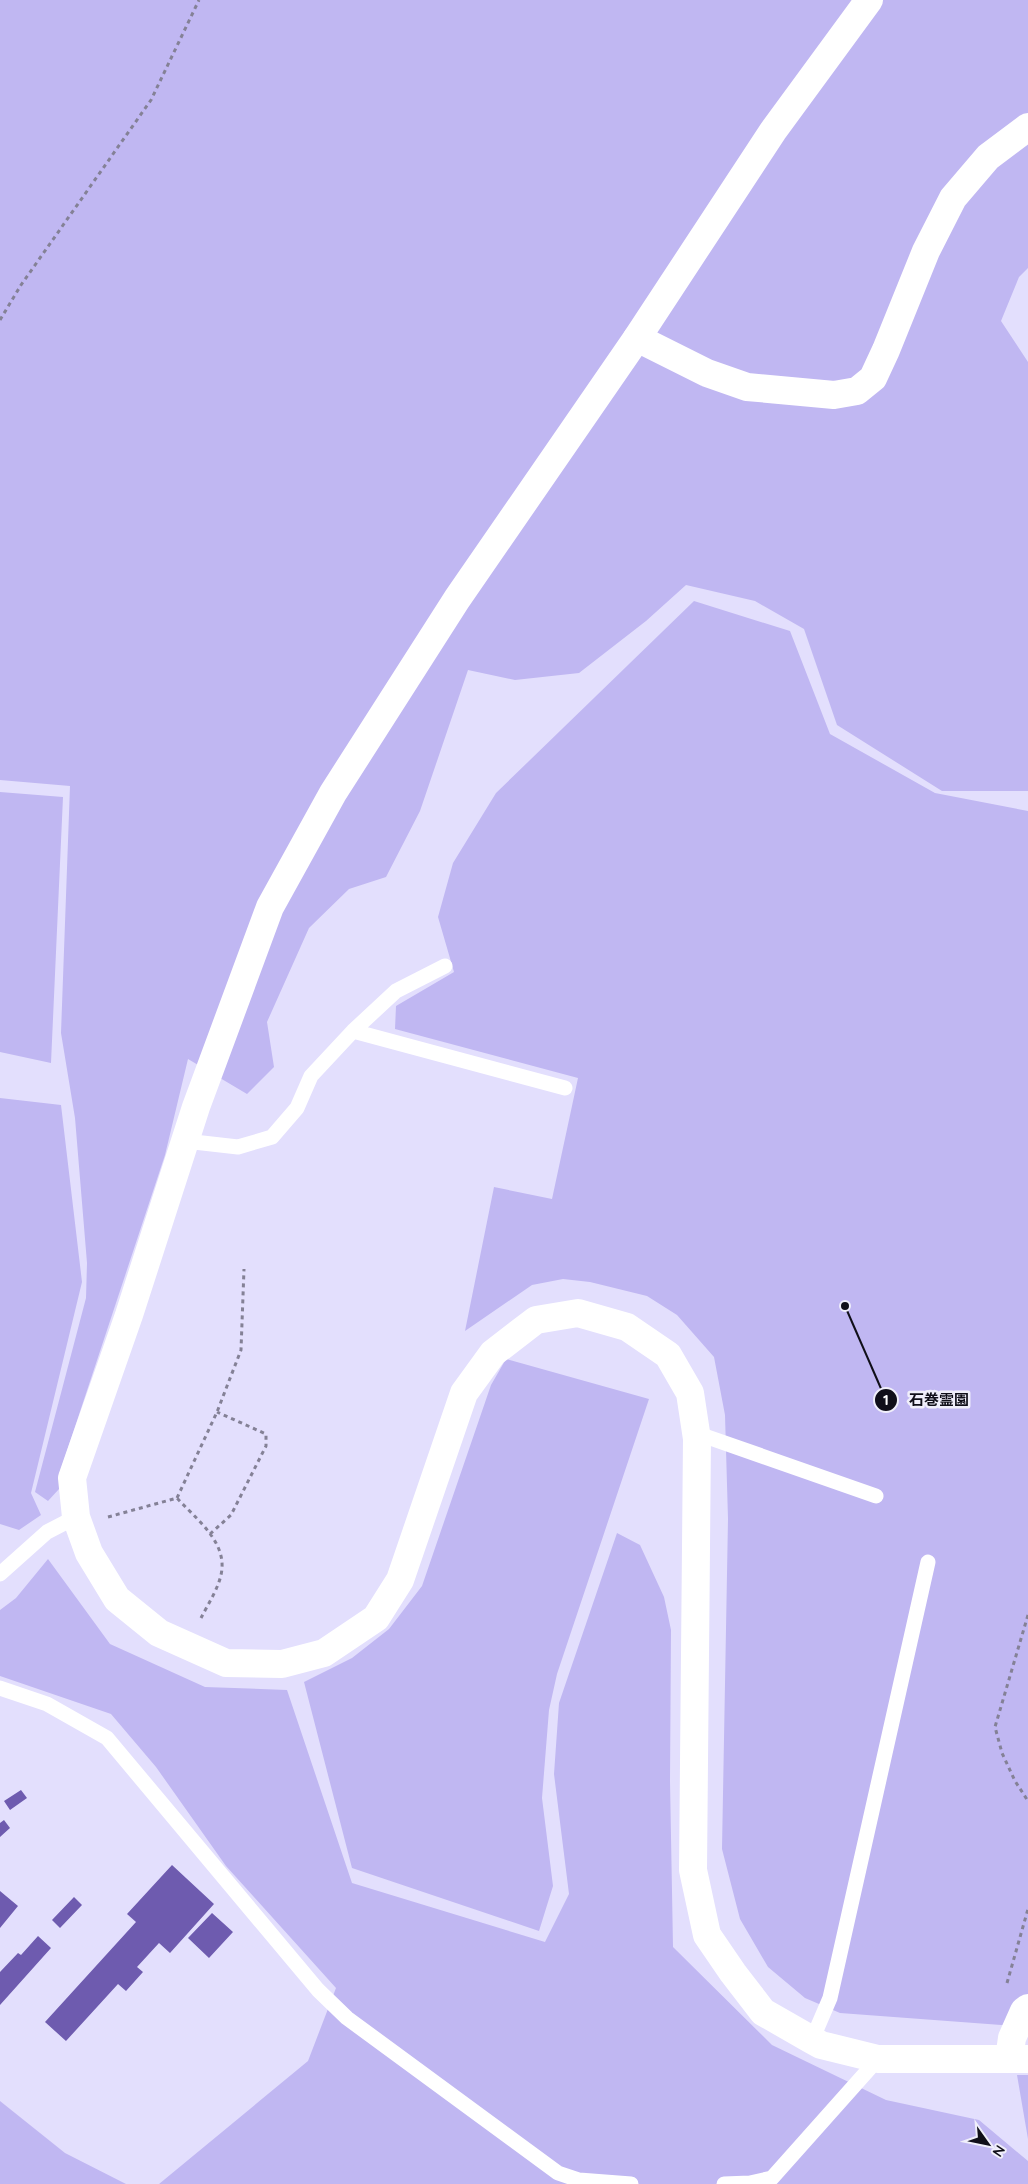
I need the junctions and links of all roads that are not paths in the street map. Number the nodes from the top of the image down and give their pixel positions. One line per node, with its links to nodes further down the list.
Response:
1 (869, 0): 3 (street)
2 (1028, 127): 3 (street)
3 (637, 338): 7 (street)
4 (445, 966): 5 (lane)
5 (352, 1031): 6 (lane); 7 (lane)
6 (565, 1088)
7 (185, 1141): 10 (street)
8 (696, 1433): 9 (lane); 10 (street); 15 (street)
9 (876, 1496)
10 (87, 1518): 12 (lane)
11 (928, 1562): 15 (lane)
12 (0, 1574)
13 (0, 1688): 18 (lane)
14 (1024, 2015): 17 (street)
15 (812, 2040): 16 (street)
16 (878, 2059): 17 (street); 19 (lane)
17 (1019, 2059)
18 (631, 2184)
19 (724, 2184)

